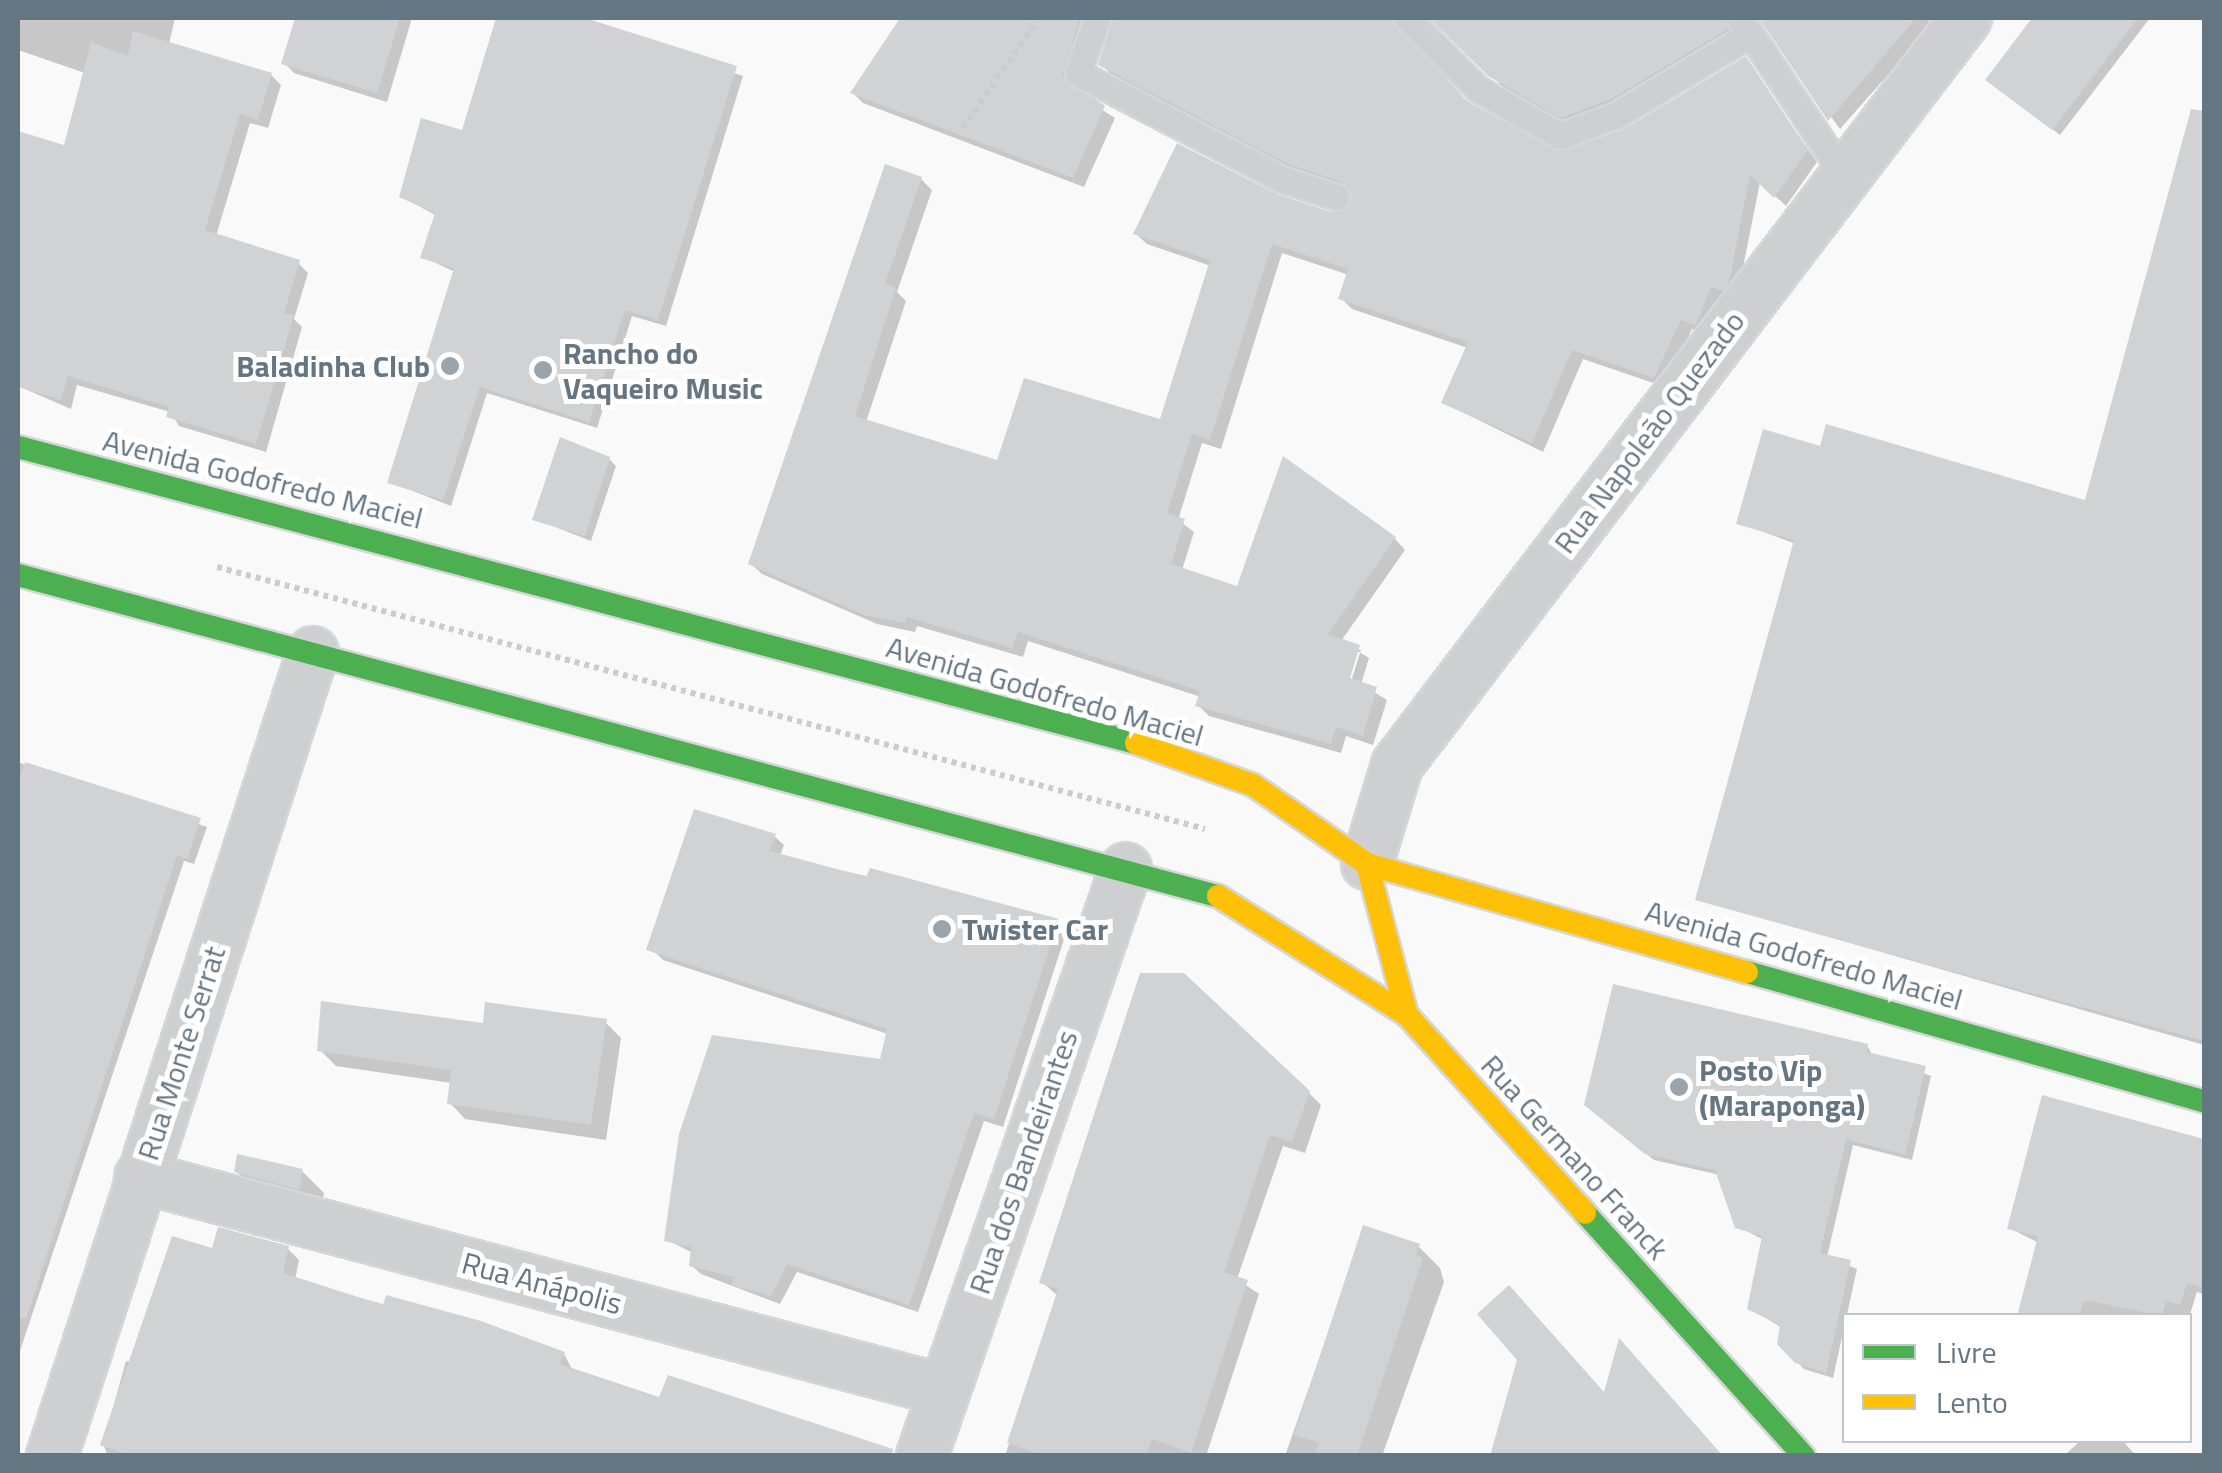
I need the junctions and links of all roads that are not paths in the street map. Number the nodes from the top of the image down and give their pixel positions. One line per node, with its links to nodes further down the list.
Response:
1 (1098, 18): 6 (lane)
2 (1407, 18): 4 (lane)
3 (1966, 18): 5 (street, Rua Napoleão Quezado)
4 (1746, 26): 5 (lane)
5 (1844, 175): 10 (street, Rua Napoleão Quezado)
6 (1336, 197)
7 (18, 447): 10 (main road, Avenida Godofredo Maciel)
8 (18, 575): 9 (main road)
9 (313, 652): 11 (main road); 14 (street, Rua Monte Serrat)
10 (1368, 864): 12 (main road, Rua Germano Franck); 13 (main road, Avenida Godofredo Maciel)
11 (1126, 868): 12 (main road); 15 (street, Rua dos Bandeirantes)
12 (1407, 1015): 18 (main road, Rua Germano Franck)
13 (2204, 1101)
14 (140, 1177): 15 (street, Rua Anápolis); 16 (street, Rua Monte Serrat)
15 (943, 1390): 17 (street, Rua dos Bandeirantes)
16 (52, 1456)
17 (922, 1456)
18 (1804, 1456)

